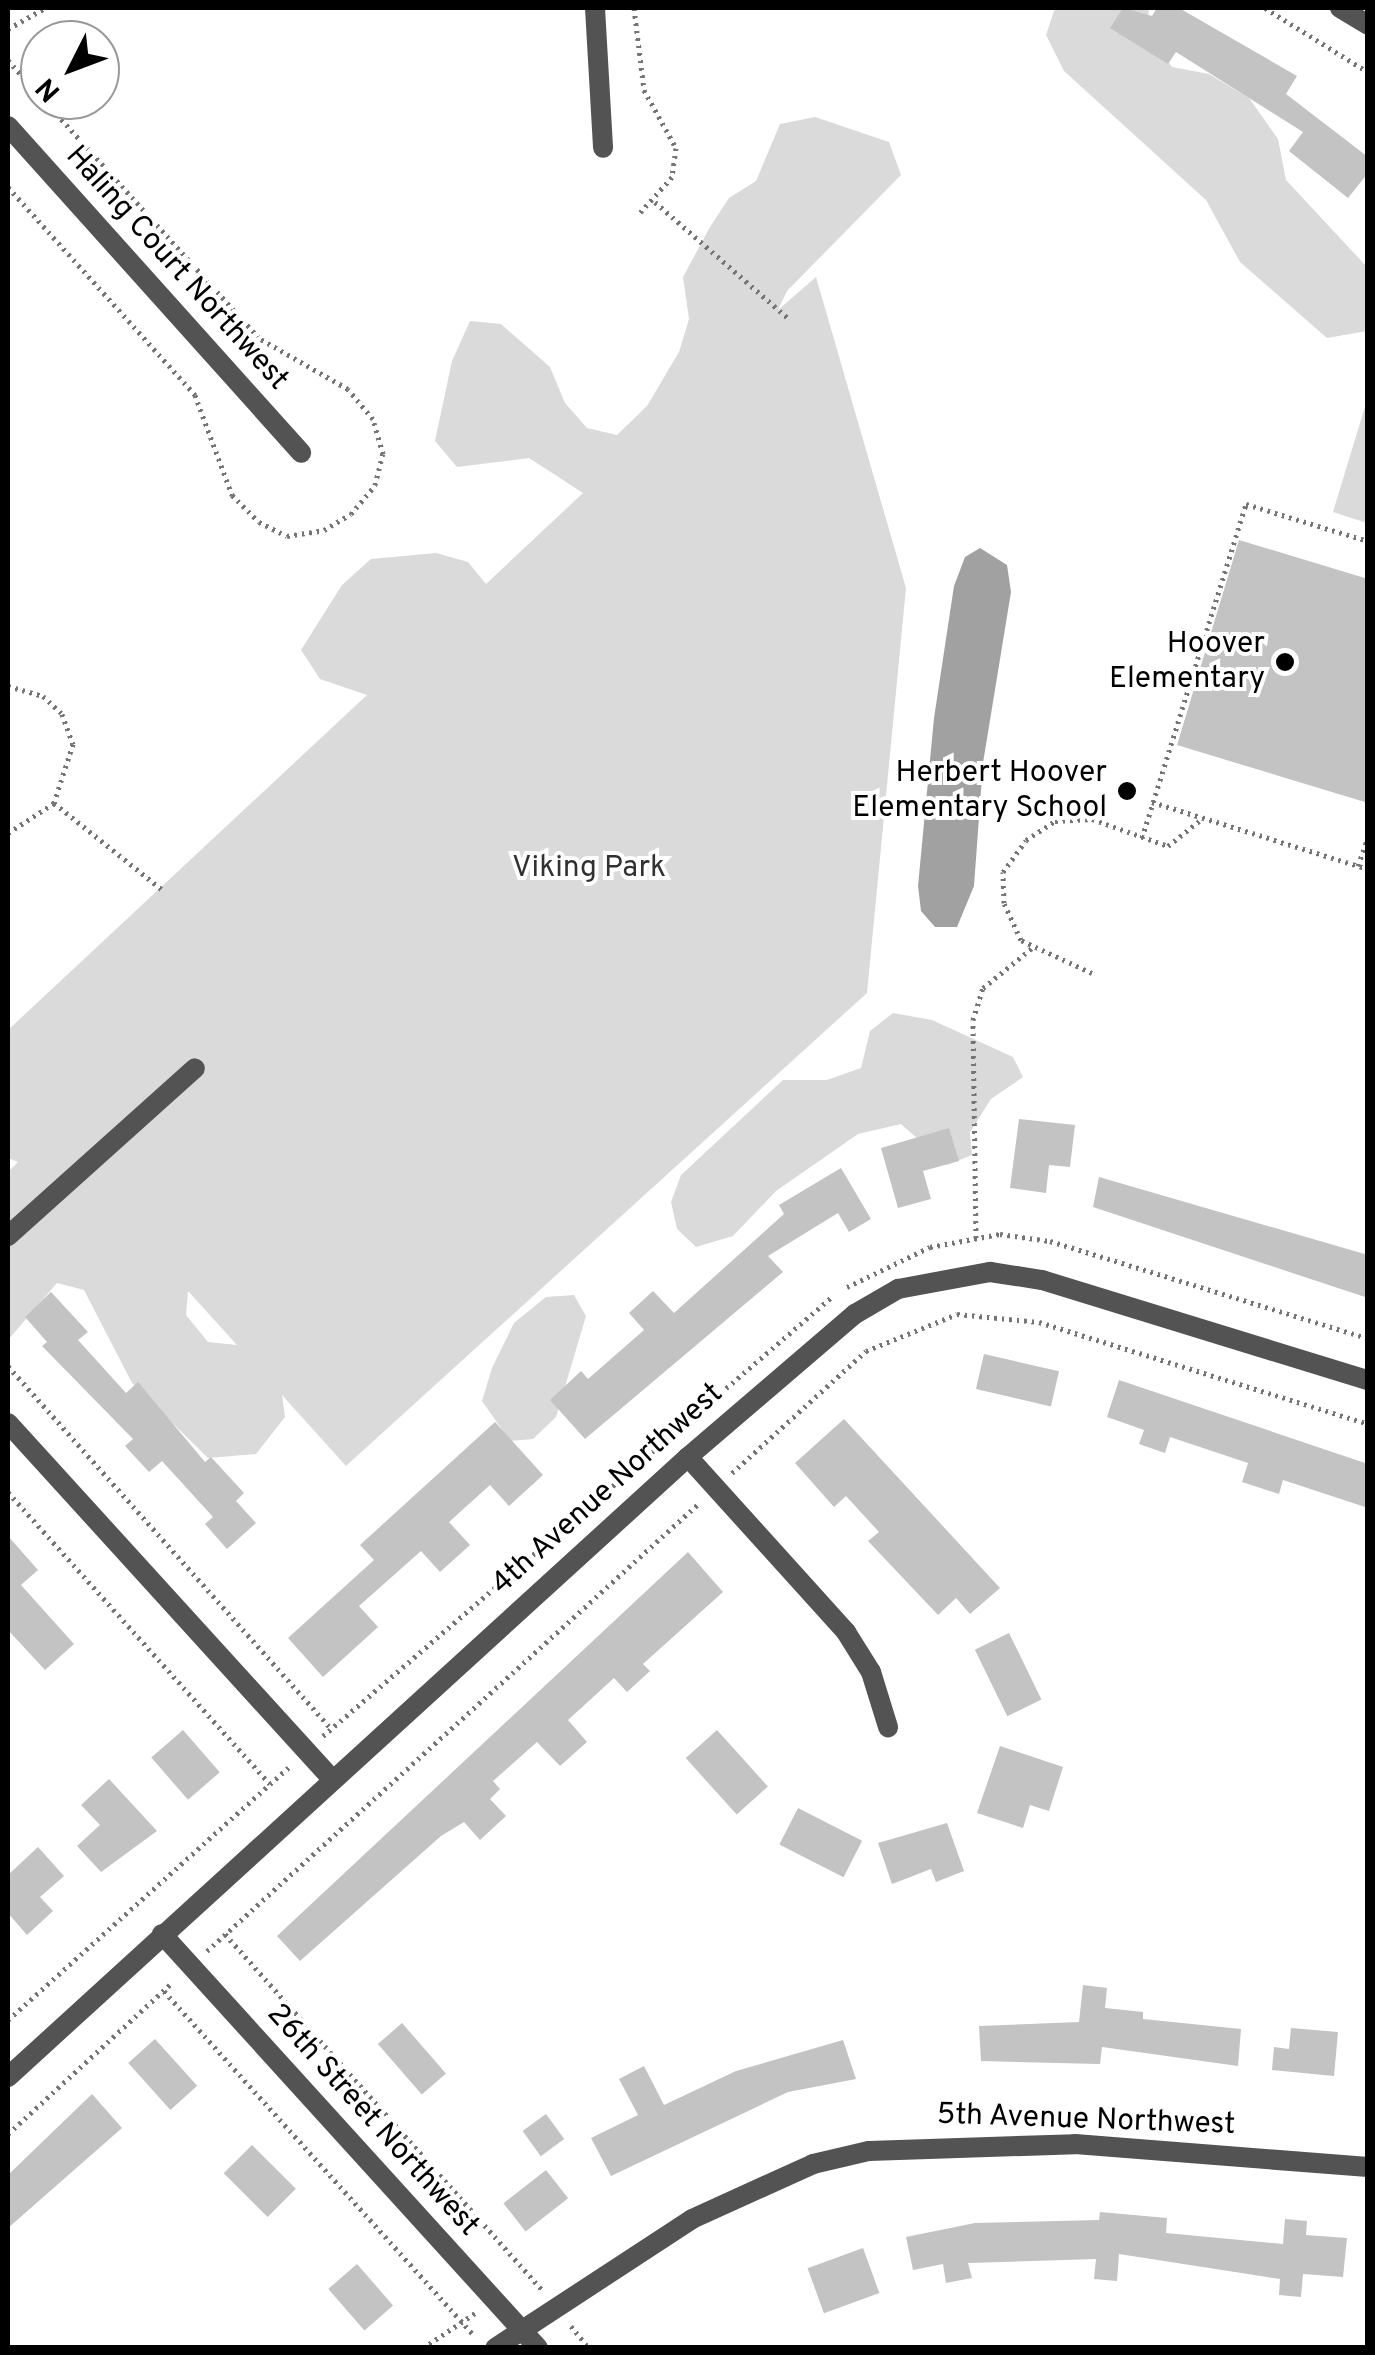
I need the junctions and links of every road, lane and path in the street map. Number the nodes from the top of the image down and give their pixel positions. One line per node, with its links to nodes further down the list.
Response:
1 (45, 8): 7 (path)
2 (595, 8): 10 (street)
3 (634, 8): 11 (path)
4 (1265, 8): 8 (path)
5 (1340, 8): 6 (street)
6 (1368, 25)
7 (8, 29)
8 (1368, 72)
9 (8, 126): 14 (street, Haling Court Northwest)
10 (603, 148)
11 (655, 202): 12 (path); 13 (path)
12 (637, 216)
13 (786, 317)
14 (300, 453)
15 (1368, 541): 17 (path)
16 (8, 686): 18 (path)
17 (1152, 802): 19 (path); 22 (path)
18 (54, 803): 20 (path); 25 (path)
19 (1204, 818): 22 (path); 23 (path)
20 (8, 833)
21 (1368, 836): 23 (path)
22 (1142, 838): 26 (path)
23 (1358, 866): 24 (path)
24 (1368, 869)
25 (165, 892)
26 (1032, 948): 27 (path); 31 (path)
27 (1092, 974)
28 (196, 1068): 30 (street)
29 (1000, 1234): 32 (path)
30 (8, 1236)
31 (976, 1238)
32 (1368, 1338)
33 (8, 1366): 41 (path)
34 (1368, 1380): 37 (street, 4th Avenue Northwest)
35 (8, 1423): 42 (street)
36 (1368, 1424): 38 (path)
37 (688, 1457): 38 (street); 42 (street, 4th Avenue Northwest)
38 (716, 1488): 40 (street); 48 (path)
39 (8, 1492): 44 (path)
40 (888, 1727)
41 (331, 1728)
42 (332, 1779): 43 (street, 4th Avenue Northwest)
43 (162, 1934): 45 (street, 4th Avenue Northwest); 49 (street, 26th Street Northwest)
44 (8, 2020)
45 (8, 2077)
46 (8, 2134): 50 (path)
47 (1368, 2168): 49 (street, 5th Avenue Northwest)
48 (530, 2276)
49 (522, 2329): 51 (street, 5th Avenue Northwest); 52 (street, 26th Street Northwest)
50 (424, 2348)
51 (495, 2348)
52 (538, 2348)
53 (574, 2348): 54 (path)
54 (589, 2348)

